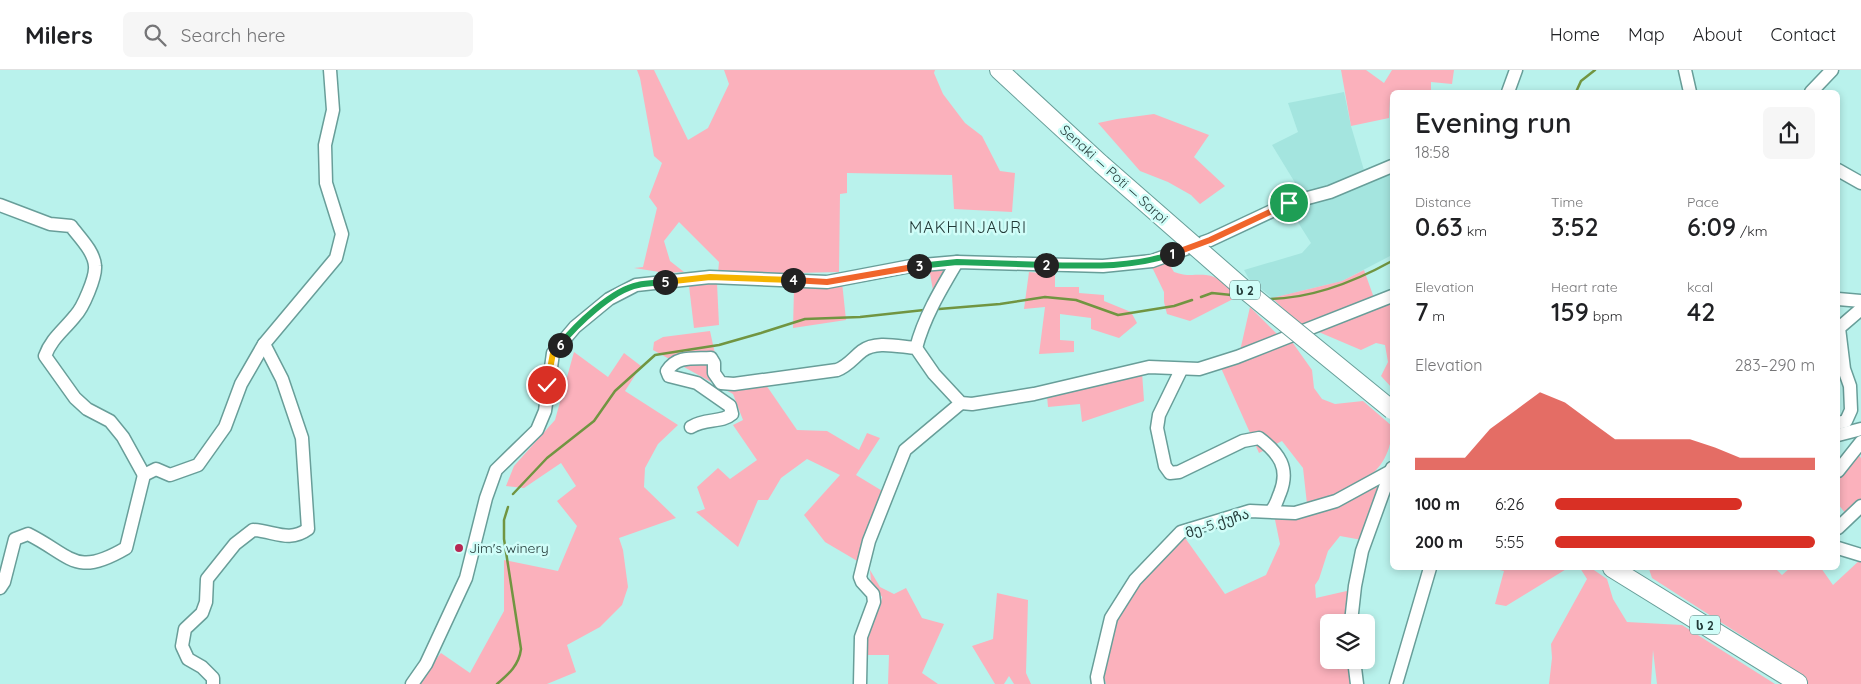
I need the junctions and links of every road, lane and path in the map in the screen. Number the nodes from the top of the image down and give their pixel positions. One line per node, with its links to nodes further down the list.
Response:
1 (330, 70): 20 (street)
2 (999, 70): 24 (highway, Senaki — Poti — Sarpi / ს 2, bridge)
3 (1516, 70): 6 (street)
4 (1685, 70): 7 (street)
5 (1832, 70): 8 (street)
6 (1509, 90)
7 (1690, 90)
8 (1814, 90)
9 (1390, 167): 13 (street)
10 (1840, 171): 11 (street)
11 (1861, 183)
12 (0, 205): 33 (street)
13 (957, 262): 21 (street); 46 (street)
14 (1390, 297): 22 (street)
15 (1840, 299): 16 (street)
16 (1861, 301)
17 (1861, 309): 18 (street)
18 (1840, 327)
19 (1840, 336): 25 (street)
20 (264, 344): 33 (street); 45 (street)
21 (916, 348): 23 (street); 26 (street)
22 (1181, 370): 23 (street); 35 (street)
23 (961, 403): 47 (street)
24 (1390, 408)
25 (1840, 422)
26 (691, 427)
27 (1861, 429): 28 (street)
28 (1840, 435)
29 (1861, 442): 30 (street)
30 (1840, 468)
31 (1390, 470): 35 (street, მე-5 ქუჩა)
32 (1390, 474): 42 (street)
33 (144, 475): 41 (street)
34 (1861, 506): 36 (street)
35 (1271, 511): 48 (street, მე-5 ქუჩა)
36 (1840, 526)
37 (1840, 549): 38 (street)
38 (1861, 555)
39 (1429, 570): 50 (street)
40 (1615, 570): 44 (highway, ს 2)
41 (0, 588)
42 (1351, 614)
43 (1355, 669): 49 (street)
44 (1798, 683)
45 (213, 684)
46 (412, 684)
47 (860, 684)
48 (1098, 684)
49 (1357, 684)
50 (1396, 684)

